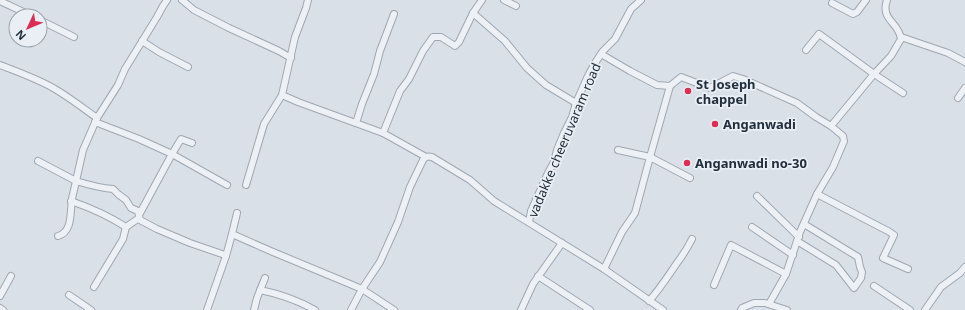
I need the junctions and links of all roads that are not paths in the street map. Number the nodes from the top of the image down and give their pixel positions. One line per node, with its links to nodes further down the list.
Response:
1 (167, 0): 18 (street)
2 (182, 0): 21 (street)
3 (308, 0): 21 (street)
4 (482, 0): 13 (street)
5 (504, 0): 11 (street)
6 (641, 0): 20 (street, vadakke cheeruvaram road)
7 (866, 0): 10 (street)
8 (887, 0): 17 (street)
9 (0, 1): 12 (street)
10 (832, 3)
11 (516, 6)
12 (15, 8)
13 (473, 13): 31 (street); 35 (street)
14 (394, 14): 33 (street)
15 (48, 24): 16 (street)
16 (74, 37)
17 (901, 37): 22 (street); 25 (street)
18 (142, 41): 24 (street); 32 (street)
19 (806, 50): 25 (street)
20 (601, 54): 26 (street); 31 (street, vadakke cheeruvaram road)
21 (291, 58): 29 (street)
22 (965, 62)
23 (0, 66): 32 (street)
24 (188, 67)
25 (874, 74): 28 (street); 34 (street)
26 (670, 86): 34 (street); 40 (street)
27 (965, 88): 30 (street)
28 (903, 93)
29 (282, 95): 33 (street); 45 (street)
30 (958, 98)
31 (576, 103): 51 (street, vadakke cheeruvaram road)
32 (96, 120): 38 (street); 43 (street)
33 (356, 123): 35 (street)
34 (831, 126): 46 (street)
35 (383, 133): 39 (street)
36 (192, 143): 38 (street)
37 (618, 150): 40 (street)
38 (172, 154): 44 (street); 50 (street)
39 (426, 157): 51 (street); 73 (street)
40 (650, 157): 42 (street); 63 (street)
41 (38, 161): 43 (street)
42 (690, 178)
43 (76, 181): 48 (street); 50 (street)
44 (226, 185)
45 (246, 185)
46 (817, 194): 52 (street); 64 (street)
47 (757, 196): 58 (street)
48 (71, 201): 53 (street); 56 (street)
49 (237, 213): 55 (street)
50 (139, 216): 53 (street); 61 (street)
51 (529, 222): 59 (street)
52 (804, 224): 58 (street); 58 (street)
53 (126, 227): 72 (street)
54 (752, 227): 60 (street)
55 (232, 234): 61 (street); 73 (street)
56 (58, 236)
57 (692, 239): 77 (street)
58 (798, 239): 60 (street)
59 (562, 243): 63 (street); 68 (street)
60 (793, 255): 65 (street)
61 (226, 256): 83 (street)
62 (965, 267): 66 (street)
63 (604, 269): 77 (street)
64 (908, 269)
65 (786, 274): 70 (street); 78 (street)
66 (963, 275): 93 (street)
67 (11, 276): 76 (street)
68 (538, 276): 88 (street); 89 (street)
69 (265, 278): 74 (street)
70 (714, 285)
71 (874, 286): 92 (street)
72 (94, 287)
73 (362, 289): 86 (street); 87 (street)
74 (260, 290): 84 (street); 85 (street)
75 (69, 295): 82 (street)
76 (0, 296)
77 (649, 301): 80 (street)
78 (769, 304): 90 (street); 91 (street)
79 (0, 308): 81 (street)
80 (661, 309)
81 (4, 310)
82 (91, 310)
83 (207, 310)
84 (254, 310)
85 (315, 310)
86 (351, 310)
87 (394, 310)
88 (521, 310)
89 (590, 310)
90 (741, 310)
91 (787, 310)
92 (910, 310)
93 (925, 310)

